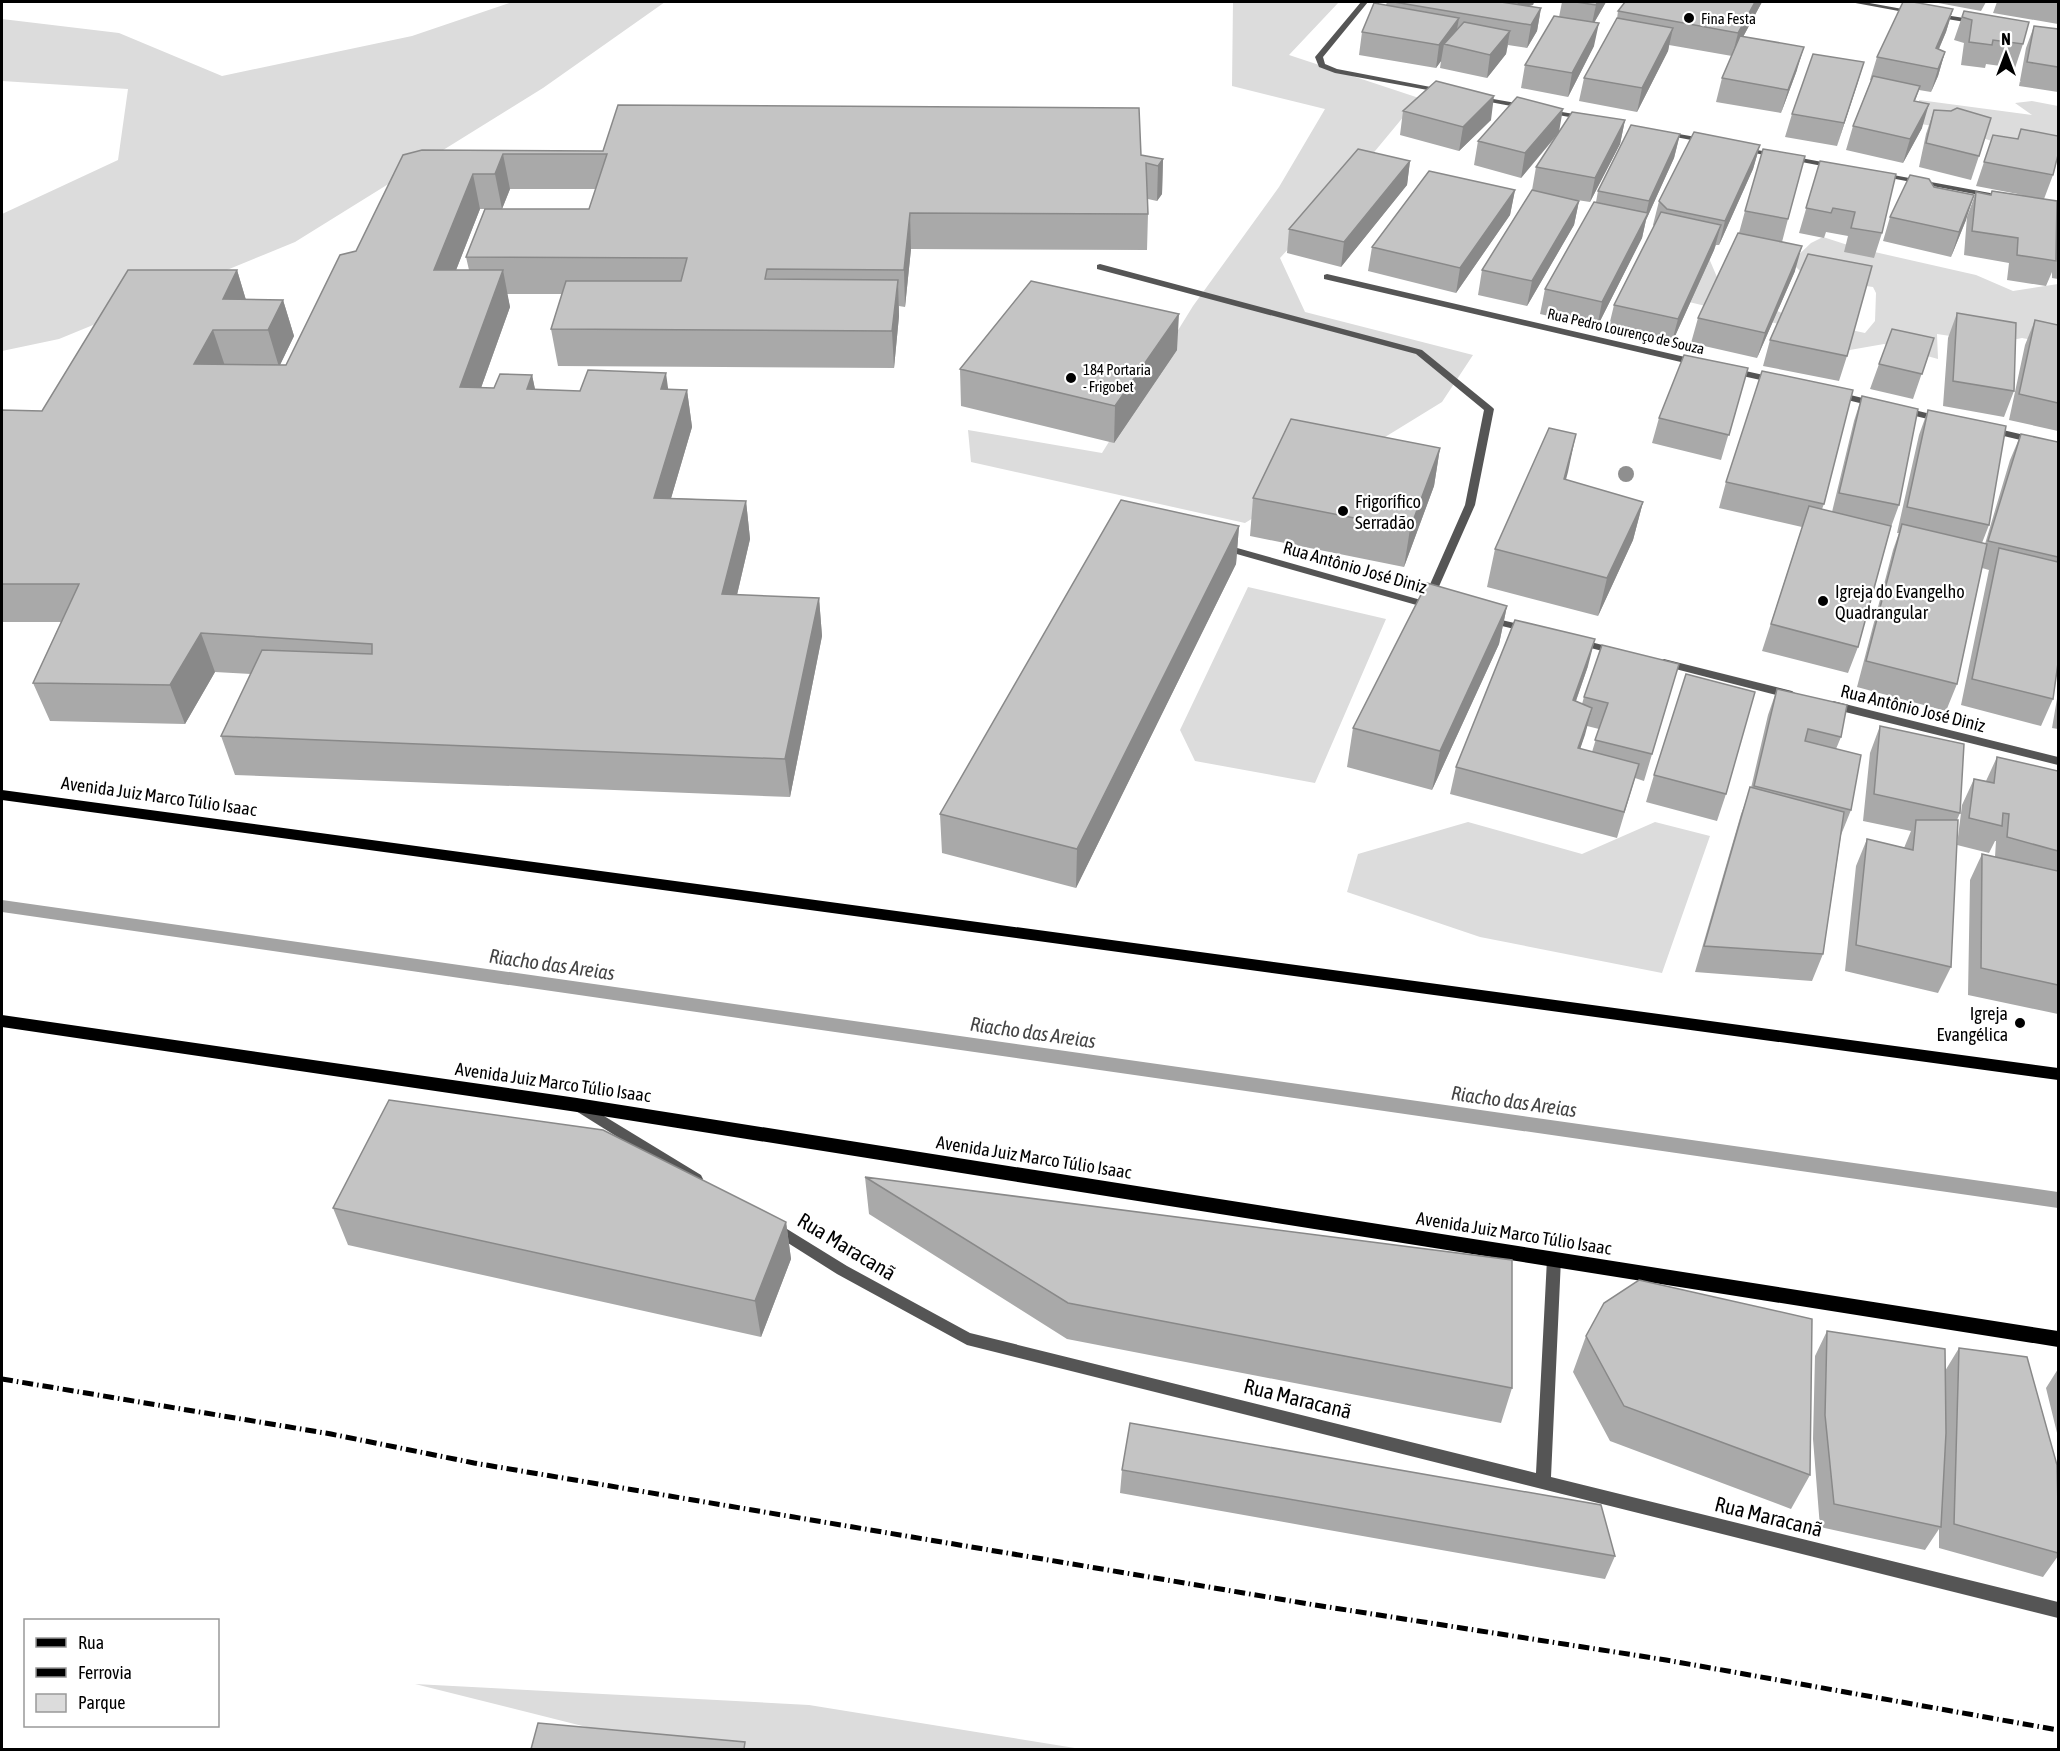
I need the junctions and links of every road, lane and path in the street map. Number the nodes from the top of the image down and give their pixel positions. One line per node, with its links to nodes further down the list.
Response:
1 (1364, 2): 5 (street)
2 (1854, 2): 3 (street)
3 (1875, 3): 4 (street)
4 (1989, 24)
5 (1452, 93)
6 (1464, 95): 7 (street)
7 (1592, 120)
8 (1650, 131): 9 (street)
9 (1720, 144)
10 (1732, 146): 11 (street)
11 (1849, 168)
12 (1872, 173): 13 (street)
13 (2000, 197)
14 (1100, 267): 25 (street, Rua Antônio José Diniz)
15 (1327, 277): 16 (street, Rua Pedro Lourenço de Souza)
16 (1710, 366)
17 (1722, 368): 18 (street, Rua Pedro Lourenço de Souza)
18 (1780, 382)
19 (1826, 393): 20 (street)
20 (1884, 406)
21 (1896, 409): 22 (street)
22 (1954, 422)
23 (1977, 427): 24 (street)
24 (2058, 446)
25 (1212, 544)
26 (1472, 616): 27 (street)
27 (1541, 633)
28 (1564, 639): 29 (street)
29 (1633, 656)
30 (1656, 661): 31 (street, Rua Antônio José Diniz)
31 (2058, 761)
32 (2, 795): 34 (main road, Avenida Juiz Marco Túlio Isaac)
33 (2, 1021): 35 (main road, Avenida Juiz Marco Túlio Isaac)
34 (2058, 1074)
35 (578, 1105): 36 (street); 38 (main road, Avenida Juiz Marco Túlio Isaac)
36 (705, 1184)
37 (764, 1221): 40 (street, Rua Maracanã)
38 (1554, 1260): 39 (main road, Avenida Juiz Marco Túlio Isaac); 40 (street)
39 (2058, 1339)
40 (1543, 1481): 41 (street, Rua Maracanã)
41 (2058, 1611)

